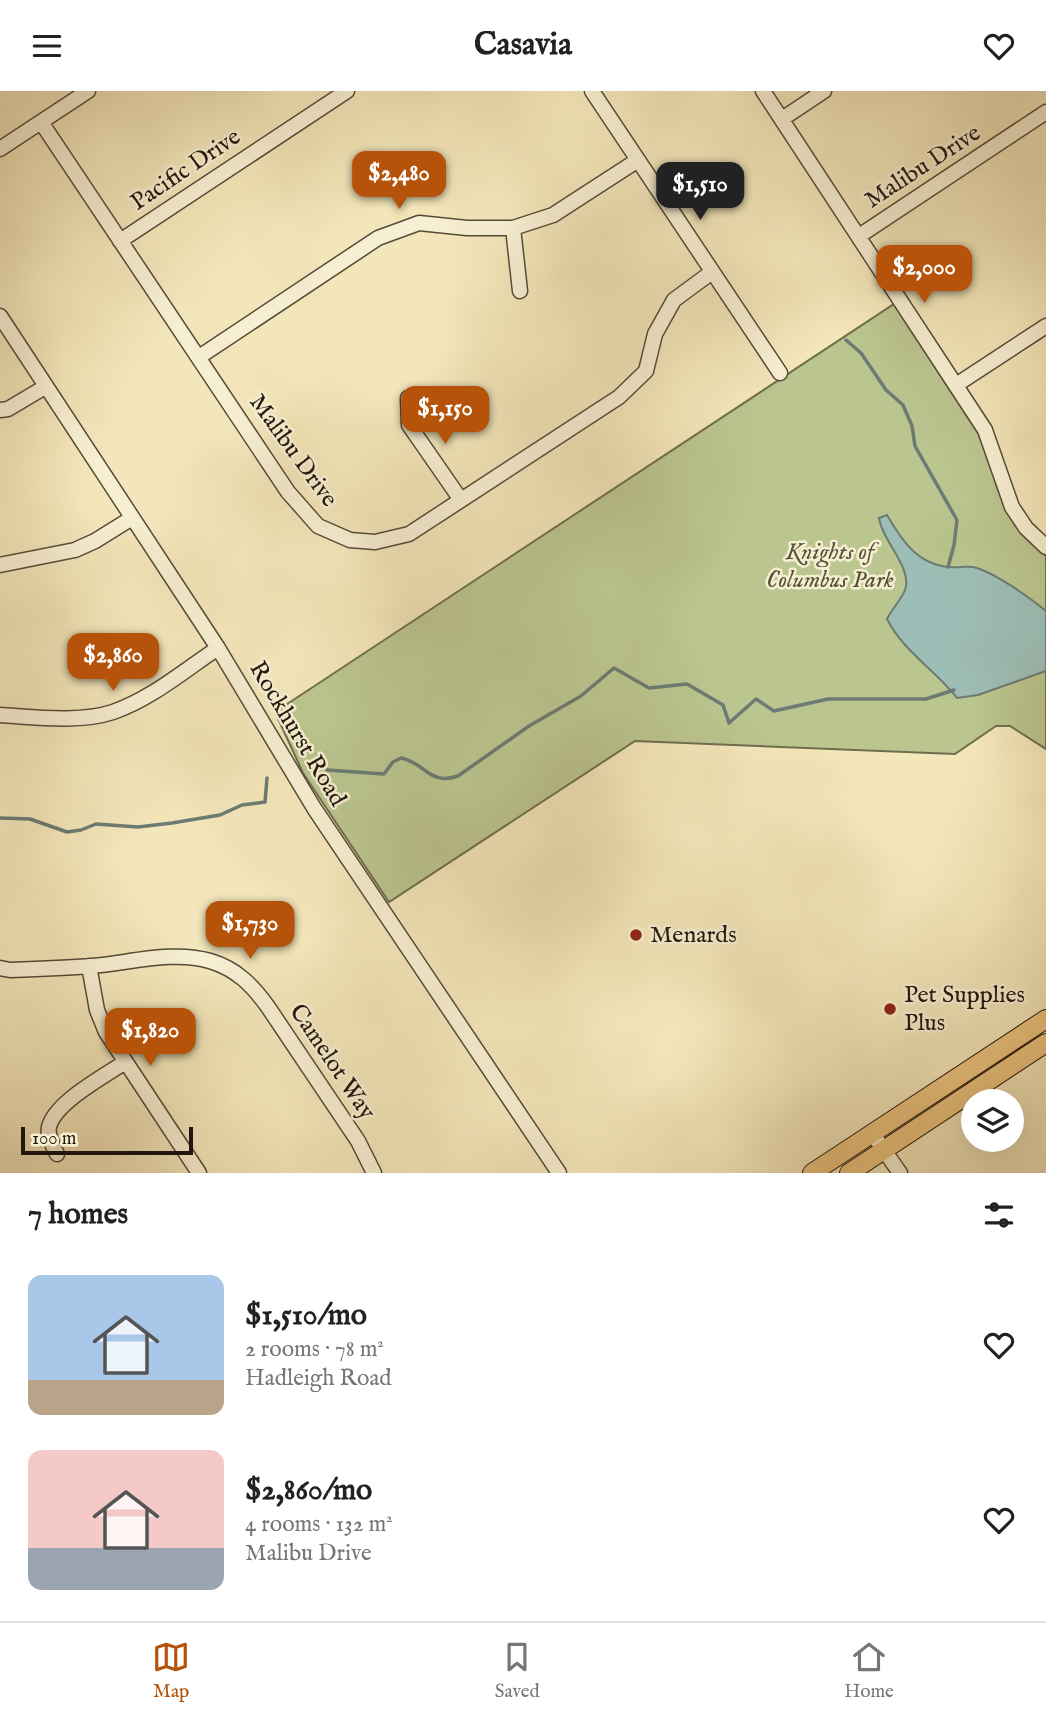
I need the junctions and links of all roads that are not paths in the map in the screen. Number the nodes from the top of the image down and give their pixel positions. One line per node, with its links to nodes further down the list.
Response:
1 (88, 91): 8 (street)
2 (347, 91): 13 (street, Pacific Drive)
3 (592, 91): 10 (street)
4 (763, 91): 7 (street)
5 (824, 91): 7 (street)
6 (1046, 113): 12 (street, Malibu Drive)
7 (782, 119): 12 (street)
8 (41, 122): 9 (street); 13 (street, Malibu Drive)
9 (0, 149)
10 (638, 160): 11 (street); 14 (street)
11 (513, 228): 15 (street); 18 (street)
12 (859, 236): 20 (street)
13 (120, 240): 18 (street, Malibu Drive)
14 (712, 272): 19 (street); 24 (street, Malibu Drive)
15 (520, 291)
16 (0, 316): 21 (street, Rockhurst Road)
17 (1046, 326): 20 (street)
18 (199, 357): 24 (street, Malibu Drive)
19 (780, 373)
20 (956, 385): 26 (street)
21 (45, 387): 23 (street); 25 (street, Rockhurst Road)
22 (408, 398): 24 (street)
23 (0, 410)
24 (461, 500)
25 (132, 518): 27 (street); 28 (street, Rockhurst Road)
26 (1046, 547)
27 (0, 565)
28 (218, 648): 29 (street); 40 (street, Rockhurst Road)
29 (0, 715)
30 (89, 966): 31 (street, Camelot Way); 34 (street); 39 (street, Camelot Way)
31 (0, 968)
32 (1046, 1019): 35 (main road)
33 (1046, 1043): 36 (main road)
34 (125, 1062): 37 (street); 38 (street)
35 (873, 1133): 36 (street); 41 (main road)
36 (884, 1150): 42 (main road); 43 (street)
37 (57, 1154)
38 (199, 1173)
39 (374, 1173)
40 (559, 1173)
41 (812, 1173)
42 (849, 1173)
43 (900, 1173)

